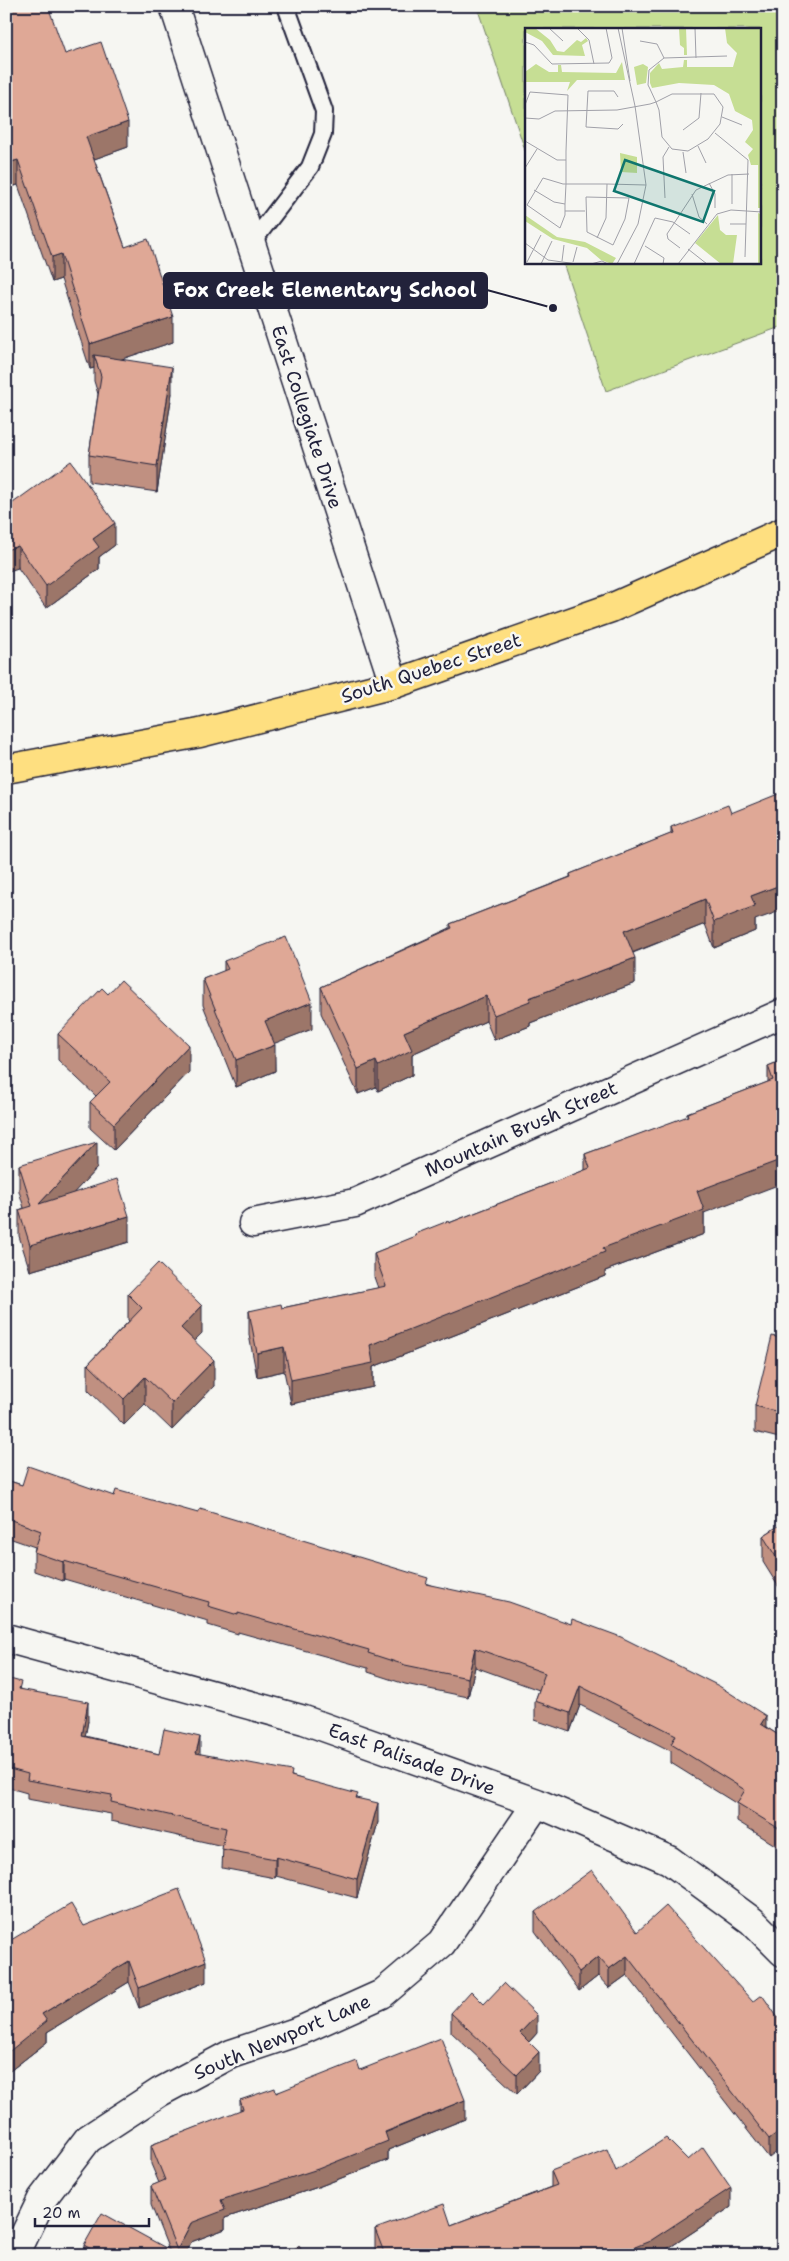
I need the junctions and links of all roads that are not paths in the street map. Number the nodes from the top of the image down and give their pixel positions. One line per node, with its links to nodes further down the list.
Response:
1 (174, 6): 3 (street, East Collegiate Drive)
2 (286, 6): 3 (lane)
3 (251, 244): 5 (street, East Collegiate Drive)
4 (783, 532): 5 (main road, South Quebec Street)
5 (394, 684): 6 (main road, South Quebec Street)
6 (6, 769)
7 (783, 1013): 8 (street, Mountain Brush Street)
8 (253, 1223)
9 (6, 1638): 10 (street, East Palisade Drive)
10 (537, 1803): 11 (street, East Palisade Drive); 12 (street, South Newport Lane)
11 (783, 1952)
12 (16, 2255)

